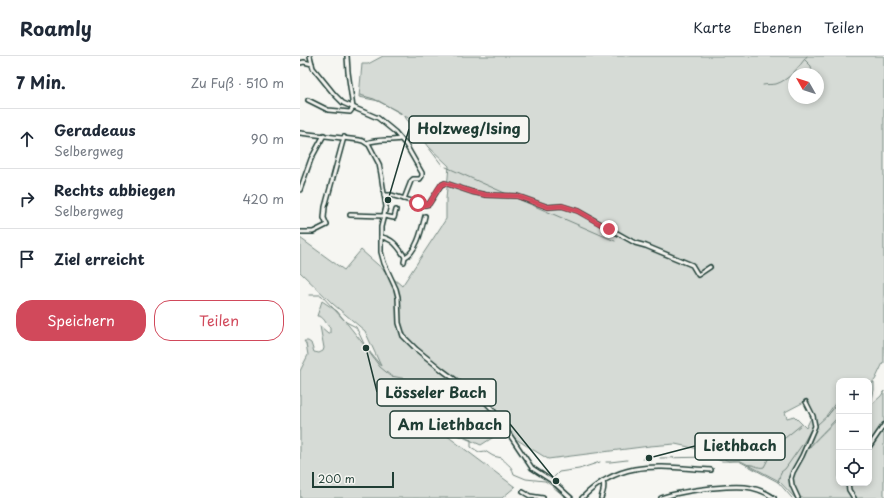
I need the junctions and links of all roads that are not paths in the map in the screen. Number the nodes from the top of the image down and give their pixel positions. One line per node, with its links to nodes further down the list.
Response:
1 (310, 56): 4 (street)
2 (347, 56): 6 (street)
3 (300, 63): 4 (street)
4 (312, 64): 6 (street)
5 (308, 100): 6 (street)
6 (353, 108): 10 (street)
7 (300, 133): 8 (street)
8 (324, 135): 9 (street); 12 (street)
9 (344, 137): 11 (street); 19 (street)
10 (400, 139): 11 (street); 14 (street)
11 (367, 143): 13 (street)
12 (300, 190)
13 (384, 195): 14 (street); 17 (street)
14 (404, 199): 23 (street)
15 (396, 210): 17 (street)
16 (350, 215): 17 (street)
17 (384, 216): 20 (street)
18 (425, 216): 21 (street)
19 (300, 232)
20 (381, 237): 21 (street); 32 (street)
21 (405, 257): 22 (street)
22 (404, 262)
23 (710, 267)
24 (806, 402): 37 (street)
25 (884, 424): 26 (street)
26 (872, 442)
27 (712, 470): 28 (street)
28 (602, 481): 33 (street); 34 (street)
29 (849, 486): 38 (street)
30 (523, 492): 31 (street)
31 (543, 498)
32 (571, 498)
33 (582, 498)
34 (601, 498)
35 (661, 498): 36 (street)
36 (774, 498)
37 (798, 498)
38 (854, 498)

